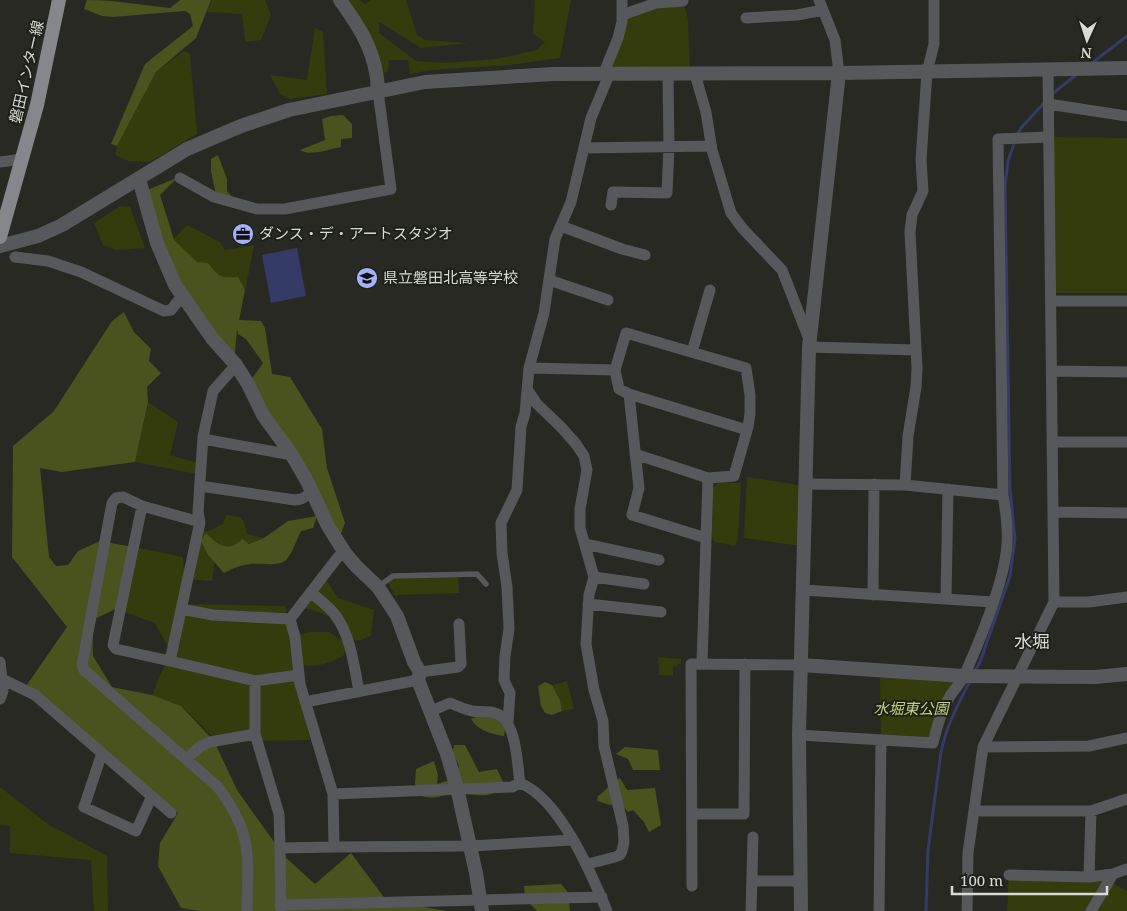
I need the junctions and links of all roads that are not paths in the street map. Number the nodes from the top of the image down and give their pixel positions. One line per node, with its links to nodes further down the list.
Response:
1 (59, 0): 23 (main road, 磐田インター線)
2 (340, 0): 16 (street)
3 (622, 0): 7 (street)
4 (934, 0): 11 (street)
5 (683, 1): 7 (street)
6 (821, 5): 8 (street); 12 (street)
7 (622, 15): 15 (street)
8 (746, 18)
9 (1127, 68): 10 (street)
10 (1048, 70): 11 (street); 17 (street)
11 (927, 72): 12 (street); 40 (street)
12 (839, 73): 14 (street); 39 (street)
13 (668, 74): 14 (street); 15 (street); 21 (street)
14 (695, 74): 20 (street)
15 (606, 75): 16 (street); 22 (street)
16 (378, 91): 25 (street); 26 (street)
17 (1048, 104): 18 (street); 19 (street)
18 (1127, 116)
19 (1049, 137): 37 (street); 62 (street)
20 (711, 146): 21 (street); 39 (street)
21 (669, 147): 22 (street); 27 (street)
22 (584, 148): 28 (street)
23 (22, 159): 24 (street); 29 (main road, 磐田インター線)
24 (0, 162)
25 (139, 178): 30 (street); 35 (street)
26 (180, 178)
27 (612, 206)
28 (561, 226): 31 (street); 33 (street)
29 (0, 237)
30 (0, 246)
31 (645, 255)
32 (15, 257): 35 (street)
33 (549, 280): 36 (street); 43 (street)
34 (710, 290): 41 (street)
35 (182, 296): 42 (street)
36 (608, 300)
37 (1051, 301): 38 (street); 45 (street)
38 (1127, 302)
39 (809, 343): 40 (street); 56 (street)
40 (916, 350): 58 (street)
41 (692, 352): 44 (street); 49 (street)
42 (236, 365): 50 (street); 54 (street)
43 (530, 368): 44 (street); 47 (street)
44 (615, 370): 48 (street)
45 (1052, 371): 46 (street); 51 (street)
46 (1127, 372)
47 (527, 389): 68 (street); 103 (street)
48 (629, 394): 49 (street); 53 (street)
49 (748, 430): 55 (street)
50 (203, 439): 54 (street); 59 (street)
51 (1052, 442): 52 (street); 64 (street)
52 (1127, 442)
53 (635, 454): 55 (street); 67 (street)
54 (292, 455): 61 (street)
55 (708, 478): 67 (street)
56 (805, 484): 57 (street); 75 (street)
57 (874, 484): 58 (street); 77 (street)
58 (905, 485): 60 (street)
59 (200, 486): 61 (street); 66 (street)
60 (948, 489): 62 (street); 79 (street)
61 (312, 493): 69 (street)
62 (1003, 495): 80 (street)
63 (142, 506): 66 (street); 87 (street); 110 (street)
64 (1053, 512): 65 (street); 81 (street)
65 (1127, 513)
66 (200, 522): 83 (street)
67 (706, 538): 89 (street)
68 (585, 544): 70 (street); 71 (street)
69 (345, 553): 74 (street); 76 (street)
70 (659, 560)
71 (594, 577): 73 (street); 82 (street)
72 (486, 584): 74 (lane)
73 (644, 584)
74 (378, 587): 94 (street)
75 (802, 590): 77 (street); 91 (street)
76 (311, 592): 85 (street); 99 (street)
77 (873, 594): 79 (street)
78 (1127, 597): 81 (street)
79 (946, 599): 80 (street)
80 (993, 602): 95 (street)
81 (1054, 602): 96 (street)
82 (588, 604): 84 (street); 125 (street)
83 (181, 609): 85 (street); 87 (street)
84 (661, 612)
85 (290, 619): 93 (street)
86 (459, 624): 94 (street)
87 (170, 661): 98 (street)
88 (0, 662): 97 (street)
89 (702, 664): 90 (street); 119 (street)
90 (745, 664): 91 (street); 119 (street)
91 (801, 665): 95 (street); 105 (street)
92 (1127, 674): 96 (street)
93 (299, 675): 98 (street); 101 (street)
94 (419, 676): 99 (street); 102 (street)
95 (971, 676): 96 (street); 107 (street)
96 (1017, 676): 108 (street)
97 (2, 679): 100 (street); 109 (street)
98 (255, 681): 104 (street)
99 (358, 691): 101 (street)
100 (0, 699)
101 (305, 702): 113 (street)
102 (431, 711): 103 (street); 112 (street)
103 (508, 723): 111 (street)
104 (255, 734): 110 (street); 124 (street)
105 (799, 735): 107 (street); 131 (street)
106 (1127, 738): 108 (street)
107 (881, 740): 141 (street)
108 (983, 747): 117 (street)
109 (102, 753): 114 (street); 114 (street)
110 (186, 759): 137 (street)
111 (520, 782): 112 (street); 121 (street)
112 (457, 788): 113 (street); 122 (street)
113 (333, 794): 123 (street)
114 (152, 796): 118 (street)
115 (1127, 800): 116 (street)
116 (1091, 811): 117 (street); 129 (street)
117 (974, 812): 142 (street)
118 (171, 813)
119 (692, 814): 132 (street)
120 (753, 837): 130 (street)
121 (572, 840): 122 (street); 125 (street)
122 (470, 846): 123 (street); 134 (street)
123 (334, 847): 124 (street)
124 (280, 848): 135 (street)
125 (588, 864): 133 (street)
126 (1127, 869): 127 (street)
127 (1112, 874): 129 (street); 136 (street)
128 (1009, 875): 129 (street)
129 (1089, 877)
130 (752, 881): 131 (street); 139 (street)
131 (801, 881): 140 (street)
132 (692, 886)
133 (602, 897): 134 (street); 138 (street)
134 (481, 906): 135 (street)
135 (280, 908)
136 (1092, 910)
137 (247, 911)
138 (608, 911)
139 (751, 911)
140 (801, 911)
141 (879, 911)
142 (967, 911)

